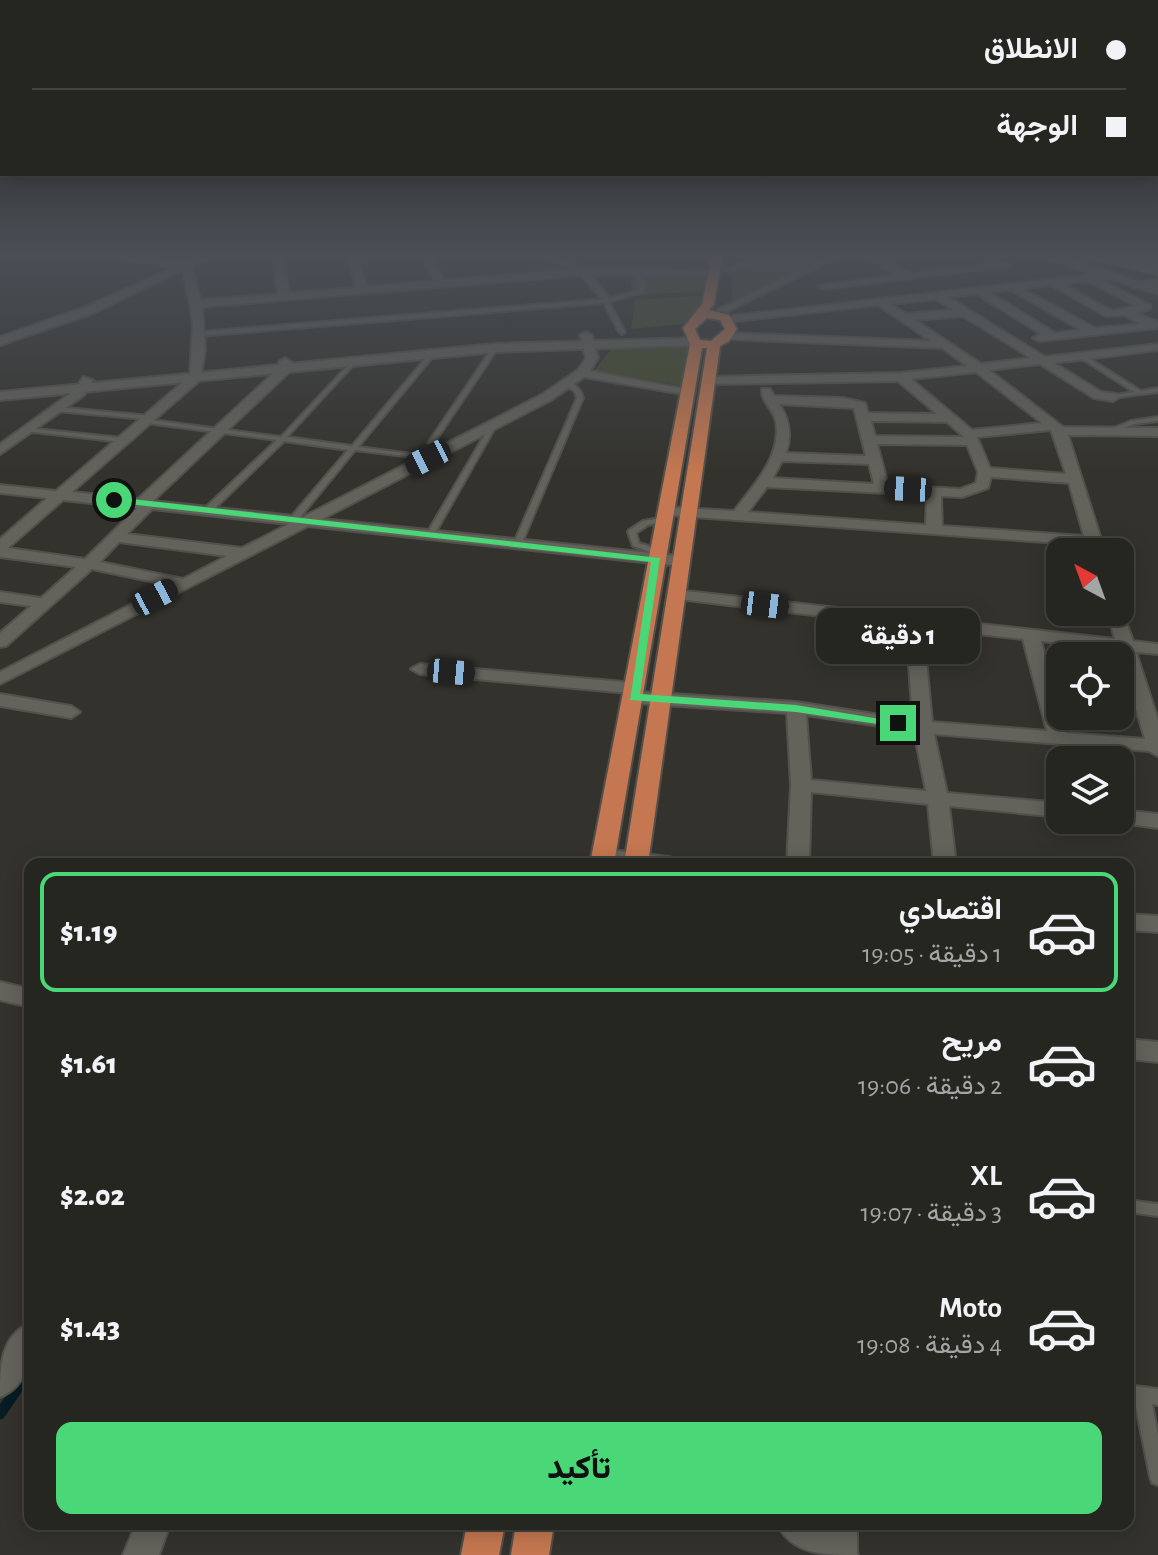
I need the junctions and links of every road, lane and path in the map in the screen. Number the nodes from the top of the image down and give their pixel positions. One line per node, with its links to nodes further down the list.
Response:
1 (717, 329): 35 (highway); 41 (highway)
2 (33, 330): 21 (street)
3 (198, 330): 17 (street)
4 (253, 330): 17 (lane)
5 (621, 330): 19 (lane)
6 (656, 330): 19 (street)
7 (690, 330): 8 (highway)
8 (709, 330)
9 (710, 330): 19 (street)
10 (727, 330): 23 (street)
11 (919, 330): 23 (street)
12 (991, 330): 22 (street)
13 (1042, 330): 18 (street)
14 (1089, 330): 16 (street)
15 (1113, 330): 16 (street)
16 (1093, 332): 18 (street)
17 (198, 334): 33 (street)
18 (1052, 336): 22 (street)
19 (625, 337): 20 (street)
20 (588, 339): 25 (street); 26 (street); 32 (street)
21 (0, 341)
22 (1007, 341): 28 (street)
23 (936, 342): 31 (street)
24 (1158, 347): 27 (street)
25 (495, 348): 26 (street); 63 (lane)
26 (431, 352): 29 (street); 30 (street); 61 (lane)
27 (1080, 355): 28 (street); 42 (lane)
28 (1040, 359): 31 (street); 44 (street)
29 (353, 362): 30 (street); 57 (lane)
30 (285, 365): 33 (street); 54 (street)
31 (979, 368): 34 (street); 52 (street)
32 (582, 373): 38 (street); 41 (street)
33 (197, 374): 37 (street); 49 (street)
34 (901, 377): 36 (street); 48 (street)
35 (710, 380): 36 (street); 75 (highway)
36 (763, 381): 45 (street)
37 (85, 384): 39 (street); 43 (street); 46 (street)
38 (568, 384): 51 (street); 84 (lane)
39 (0, 387)
40 (1158, 390): 42 (lane)
41 (689, 391): 76 (highway)
42 (1140, 393): 44 (lane)
43 (0, 396)
44 (1113, 397)
45 (769, 400): 47 (street); 64 (street)
46 (56, 409): 49 (lane); 53 (street)
47 (864, 417): 48 (street); 60 (street)
48 (953, 418): 58 (street)
49 (148, 419): 54 (lane); 59 (street)
50 (1158, 419): 55 (lane)
51 (494, 424): 63 (street); 80 (lane)
52 (1056, 429): 55 (street); 58 (street); 67 (street)
53 (27, 430): 59 (lane); 62 (street)
54 (221, 431): 57 (lane); 73 (street)
55 (1107, 432): 56 (street)
56 (1158, 432)
57 (283, 438): 61 (lane); 74 (lane)
58 (970, 438): 60 (street); 66 (street)
59 (122, 440): 72 (street)
60 (870, 440): 65 (street)
61 (357, 447): 63 (lane); 78 (lane)
62 (0, 450)
63 (433, 455): 78 (street)
64 (776, 457): 65 (street); 68 (street)
65 (873, 460): 69 (street)
66 (985, 472): 67 (street); 71 (street)
67 (1074, 479): 82 (street)
68 (763, 482): 69 (street); 77 (street)
69 (882, 488): 71 (street)
70 (0, 489): 72 (street)
71 (934, 491): 79 (street)
72 (58, 494): 73 (street); 85 (street)
73 (145, 503): 74 (street); 81 (street)
74 (208, 510): 78 (street)
75 (687, 512): 76 (street); 77 (street); 88 (highway)
76 (666, 515): 87 (highway); 87 (lane)
77 (738, 516): 79 (street)
78 (300, 520): 80 (street); 86 (street)
79 (934, 530): 83 (street)
80 (430, 535): 84 (street)
81 (113, 537): 86 (street); 89 (street)
82 (1092, 538)
83 (1046, 542)
84 (517, 545): 87 (street)
85 (0, 550): 89 (street)
86 (243, 553): 90 (street)
87 (657, 556): 88 (street); 103 (highway)
88 (680, 561): 91 (highway)
89 (89, 564): 90 (street); 93 (street)
90 (181, 583): 102 (street)
91 (676, 595): 94 (street); 104 (highway)
92 (0, 597): 93 (street)
93 (43, 603): 96 (street)
94 (914, 623): 95 (street); 108 (street)
95 (1031, 635): 97 (street); 109 (street)
96 (1, 641)
97 (1098, 642)
98 (1134, 646): 99 (street)
99 (1158, 649)
100 (420, 669): 103 (street)
101 (1134, 670): 110 (street)
102 (0, 679)
103 (635, 693): 104 (street); 116 (highway)
104 (660, 699): 106 (street); 117 (highway)
105 (0, 700): 107 (street)
106 (796, 708): 108 (street); 111 (street)
107 (71, 712)
108 (923, 727): 109 (street); 112 (street)
109 (1058, 738): 110 (street)
110 (1158, 747)
111 (801, 785): 112 (street); 118 (street)
112 (938, 797): 113 (street); 119 (street)
113 (1046, 809)
114 (1134, 818): 115 (street)
115 (1158, 821)
116 (603, 858)
117 (637, 858)
118 (798, 858)
119 (944, 858)
120 (1134, 922): 121 (street)
121 (1158, 924)
122 (0, 991): 123 (street)
123 (24, 997)
124 (1134, 1050): 125 (street)
125 (1158, 1052)
126 (1134, 1207): 127 (lane)
127 (1158, 1210)
128 (24, 1347): 129 (street)
129 (0, 1381)
130 (1143, 1395): 131 (lane)
131 (1158, 1477)
132 (151, 1530): 137 (street)
133 (485, 1530): 138 (highway)
134 (534, 1530): 139 (highway)
135 (803, 1530): 140 (street)
136 (848, 1530): 141 (lane)
137 (141, 1555)
138 (480, 1555)
139 (530, 1555)
140 (840, 1555)
141 (848, 1555)

